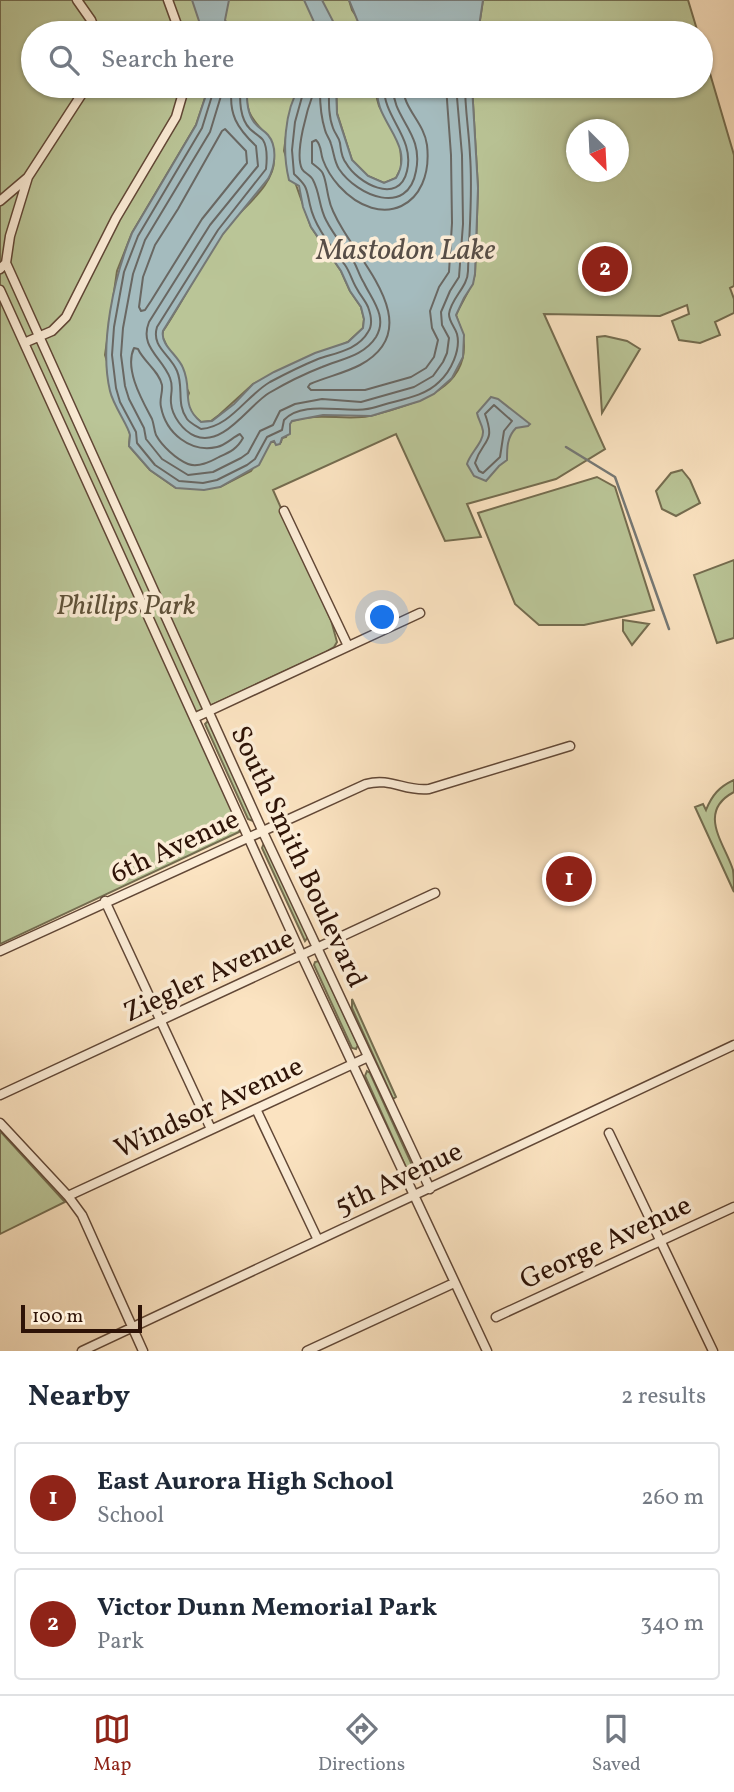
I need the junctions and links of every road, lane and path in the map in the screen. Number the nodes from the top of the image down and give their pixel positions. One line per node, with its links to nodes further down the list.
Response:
1 (77, 0): 3 (street)
2 (168, 0): 4 (street)
3 (91, 21)
4 (176, 21)
5 (79, 98): 7 (street)
6 (182, 98): 11 (street)
7 (28, 177): 8 (street); 9 (street)
8 (0, 201)
9 (3, 266): 11 (street, South Smith Boulevard)
10 (0, 289): 12 (street, South Smith Boulevard)
11 (39, 337): 12 (street); 14 (street, South Smith Boulevard)
12 (24, 343): 15 (street, South Smith Boulevard)
13 (284, 511): 17 (street)
14 (132, 541): 15 (street); 18 (street, South Smith Boulevard)
15 (117, 548): 19 (street, South Smith Boulevard)
16 (420, 613): 17 (street)
17 (348, 646): 18 (street)
18 (209, 711): 19 (street); 21 (street, South Smith Boulevard)
19 (194, 718): 22 (street, South Smith Boulevard)
20 (570, 746): 21 (street, 6th Avenue)
21 (262, 830): 22 (street, 6th Avenue); 25 (street, South Smith Boulevard)
22 (248, 836): 24 (street, 6th Avenue); 27 (street, South Smith Boulevard)
23 (435, 893): 25 (street, Ziegler Avenue)
24 (105, 901): 26 (street, 6th Avenue); 28 (street)
25 (317, 948): 27 (street, Ziegler Avenue); 30 (street, South Smith Boulevard)
26 (0, 951)
27 (302, 956): 28 (street, Ziegler Avenue); 31 (street, South Smith Boulevard)
28 (161, 1021): 32 (street, Ziegler Avenue); 35 (street)
29 (734, 1045): 37 (street, 5th Avenue)
30 (368, 1056): 31 (street, Windsor Avenue); 37 (street, South Smith Boulevard)
31 (353, 1063): 33 (street, Windsor Avenue); 39 (street, South Smith Boulevard)
32 (0, 1095)
33 (256, 1109): 35 (street, Windsor Avenue); 41 (street)
34 (0, 1123): 38 (street)
35 (211, 1129): 38 (street, Windsor Avenue)
36 (609, 1133): 42 (street)
37 (429, 1189): 39 (street, 5th Avenue)
38 (68, 1196): 45 (street)
39 (413, 1196): 41 (street, 5th Avenue); 43 (street, South Smith Boulevard)
40 (734, 1207): 42 (street, George Avenue)
41 (318, 1240): 45 (street, 5th Avenue)
42 (661, 1241): 44 (street, George Avenue); 50 (street)
43 (454, 1283): 48 (street); 49 (street, South Smith Boulevard)
44 (496, 1317)
45 (133, 1328): 46 (street, 5th Avenue); 47 (street)
46 (82, 1351)
47 (143, 1351)
48 (307, 1351)
49 (487, 1351)
50 (713, 1351)

